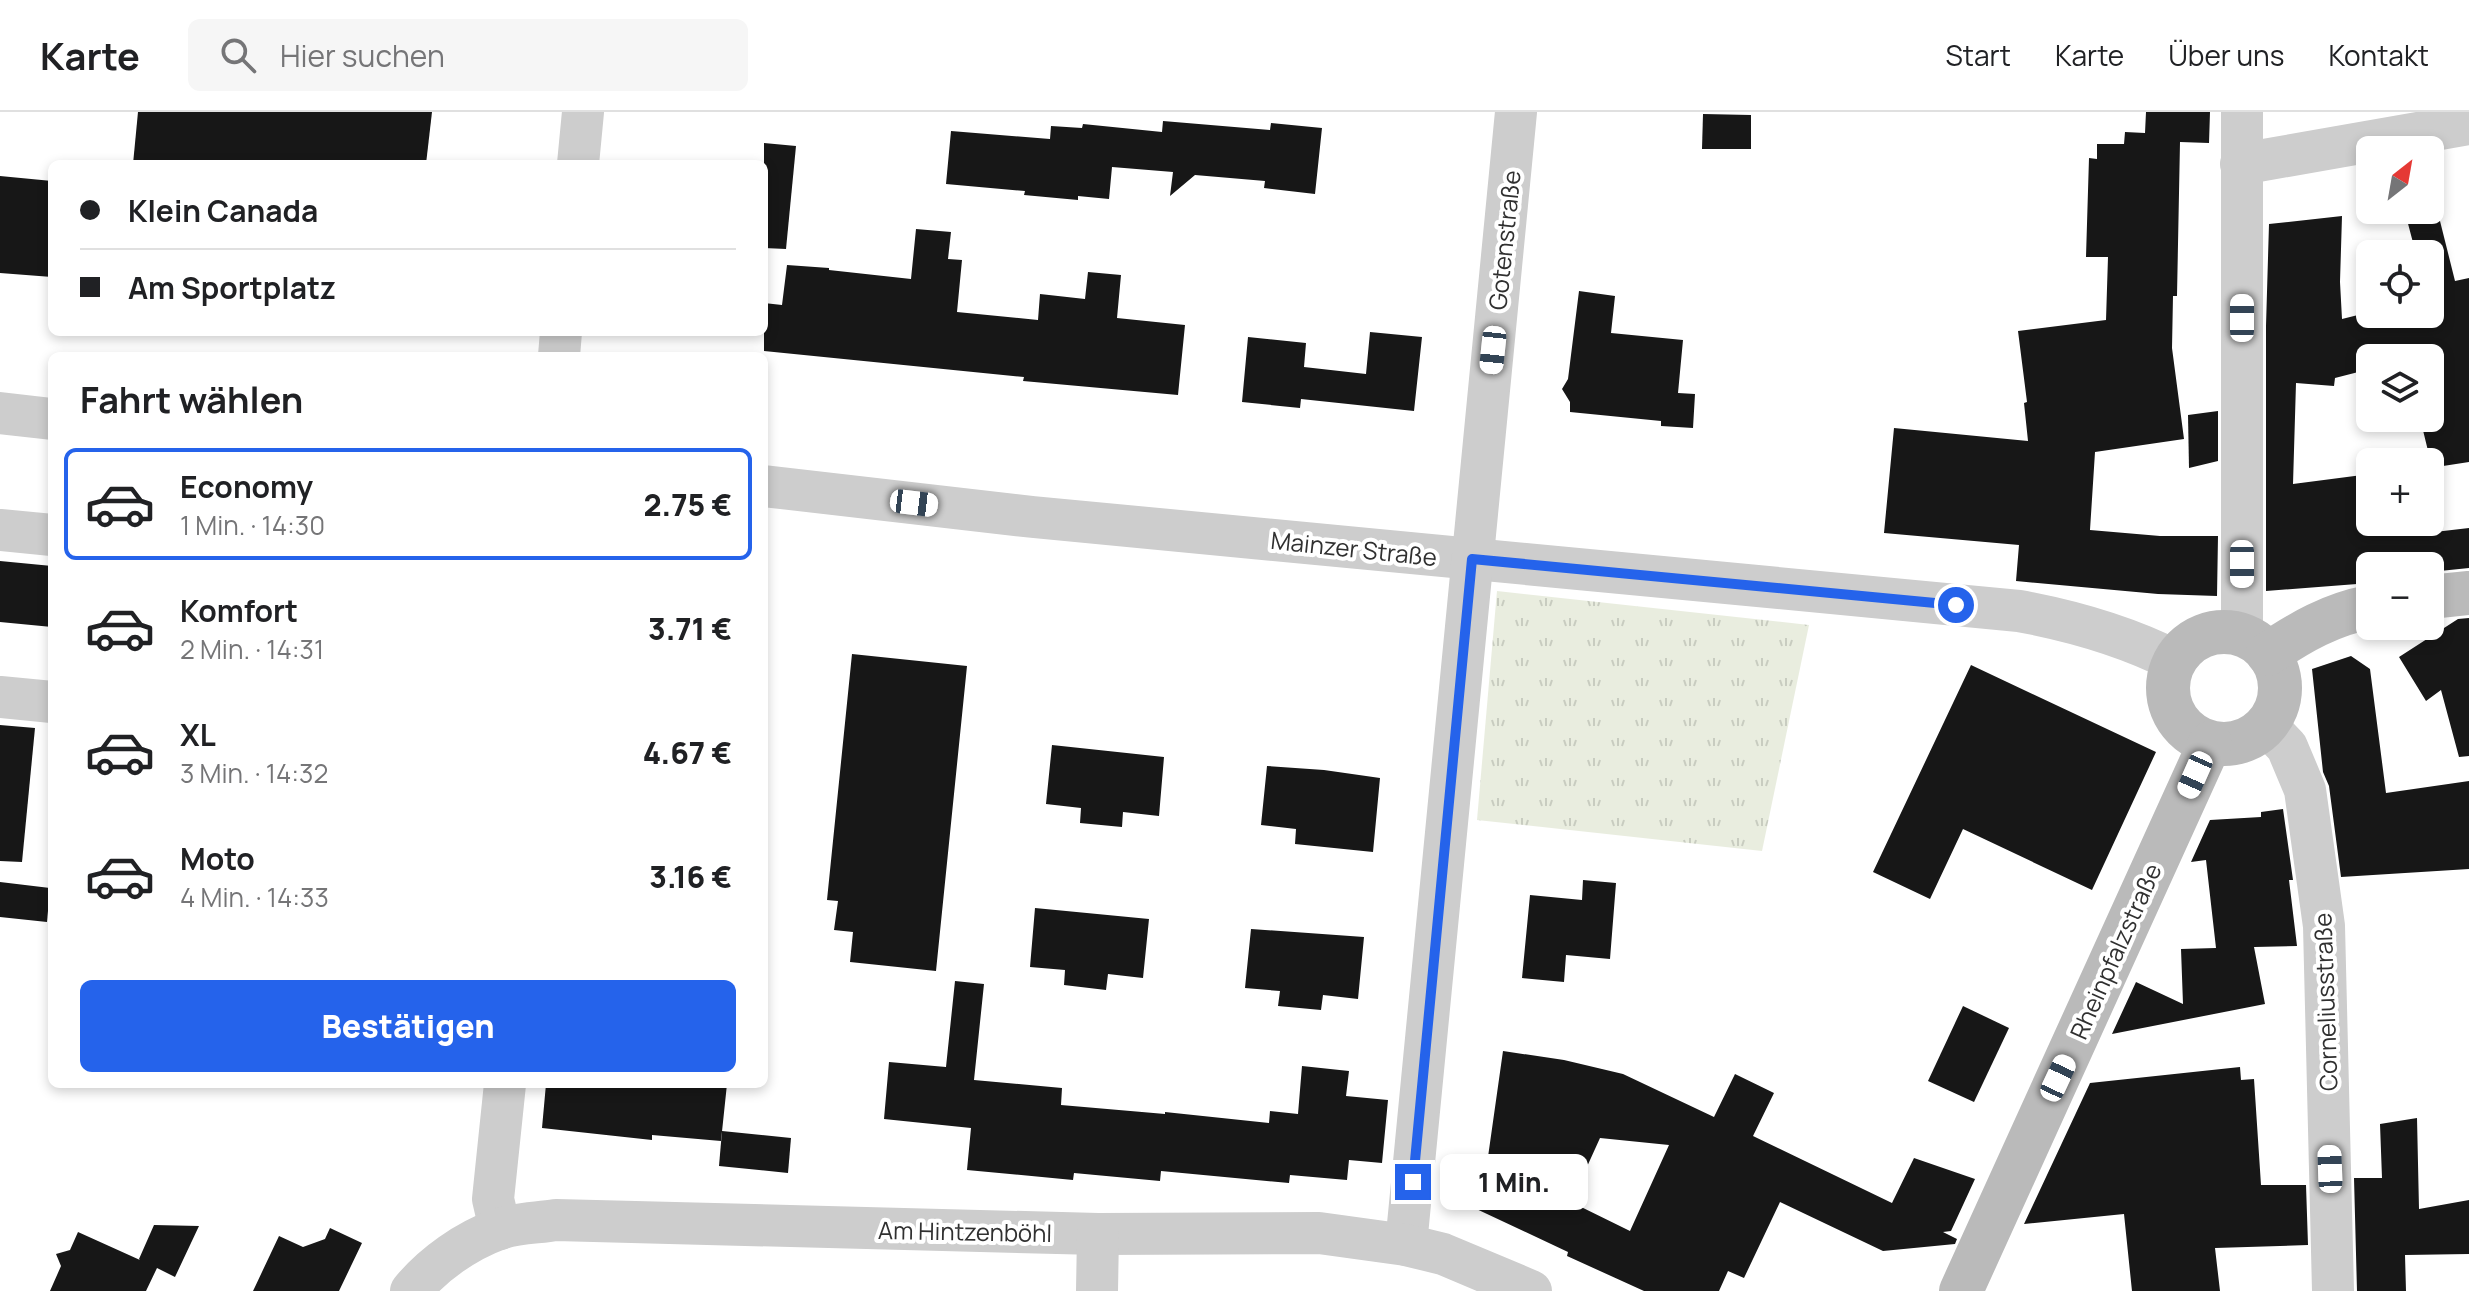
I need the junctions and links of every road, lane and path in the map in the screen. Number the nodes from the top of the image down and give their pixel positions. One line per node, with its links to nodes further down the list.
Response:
1 (583, 112): 5 (street)
2 (1516, 112): 12 (street, Gotenstraße)
3 (2242, 112): 6 (street)
4 (2469, 124): 6 (street)
5 (578, 160)
6 (2241, 164): 16 (street)
7 (0, 413): 8 (street)
8 (48, 419)
9 (768, 486): 12 (street, Mainzer Straße)
10 (0, 530): 11 (street)
11 (48, 535)
12 (1472, 559): 17 (street, Mainzer Straße); 25 (street, Gotenstraße)
13 (2469, 593): 14 (street)
14 (2444, 596)
15 (2356, 611): 16 (street)
16 (2255, 644): 17 (street); 20 (street)
17 (2175, 661): 21 (street)
18 (0, 697): 19 (street)
19 (48, 702)
20 (2266, 725): 21 (street); 30 (street, Corneliusstraße)
21 (2210, 743): 29 (street, Rheinpfalzstraße)
22 (505, 1088): 23 (street)
23 (500, 1229): 24 (street, Am Hintzenböhl); 26 (street, Am Hintzenböhl)
24 (1098, 1234): 25 (street, Am Hintzenböhl); 27 (street)
25 (1406, 1245): 28 (street, Am Hintzenböhl)
26 (411, 1291)
27 (1097, 1291)
28 (1531, 1291)
29 (1961, 1291)
30 (2333, 1291)

